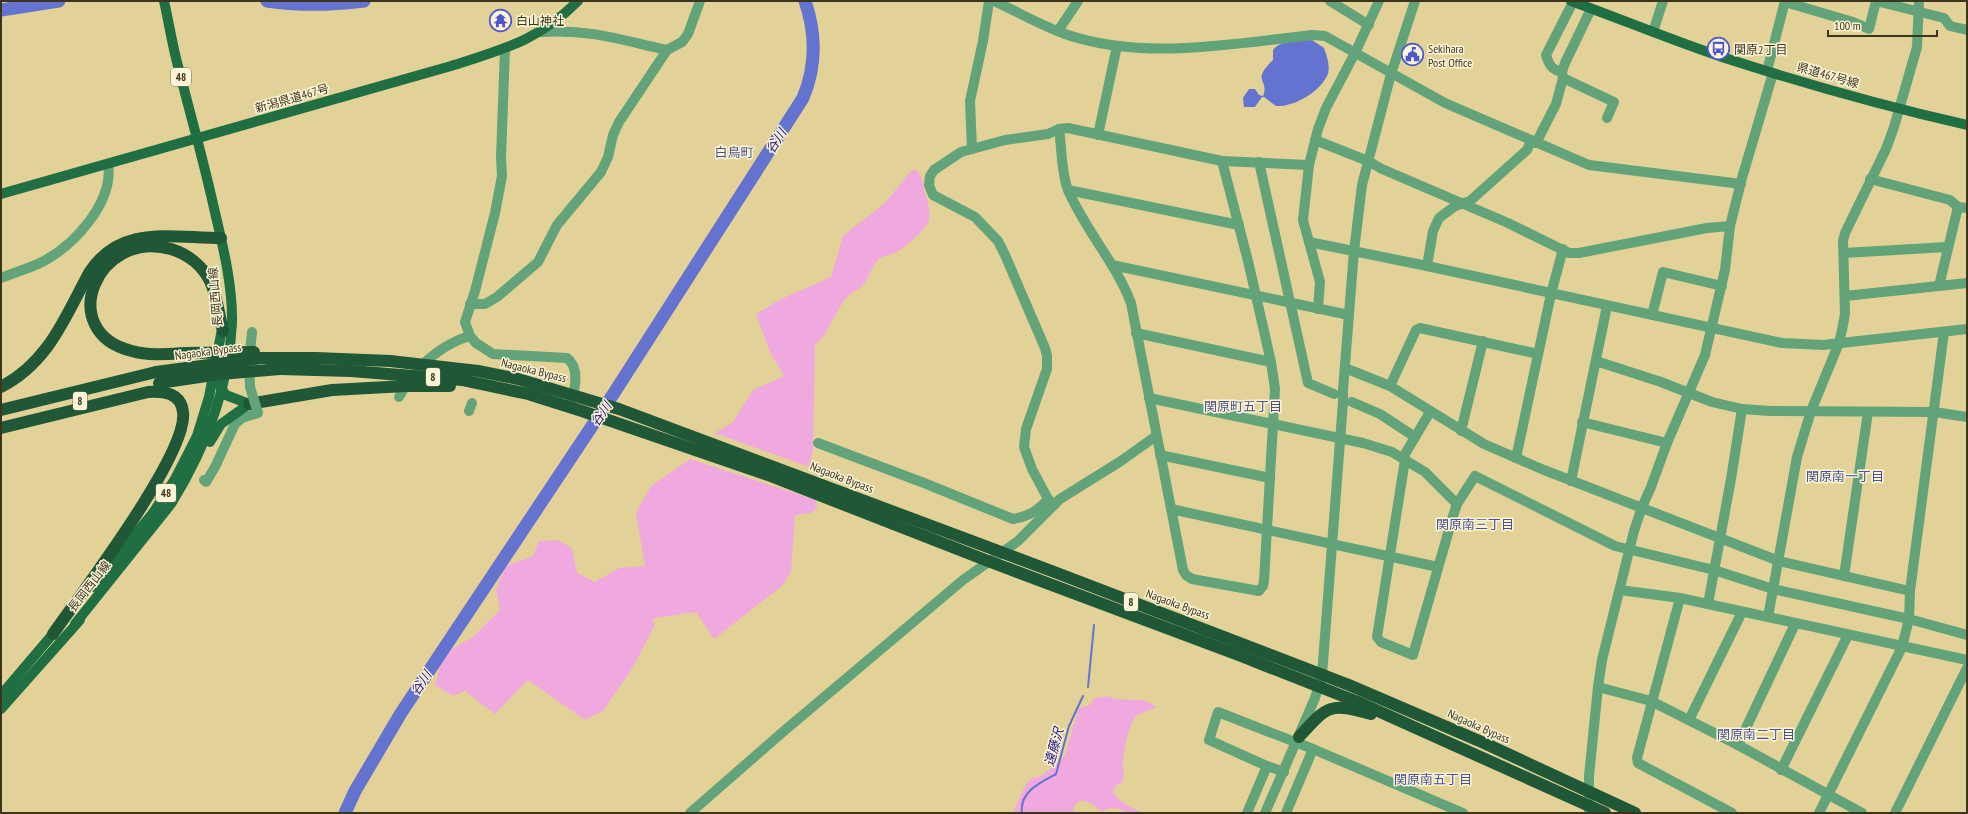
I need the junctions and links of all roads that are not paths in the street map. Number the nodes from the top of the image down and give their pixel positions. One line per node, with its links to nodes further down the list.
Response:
1 (164, 1): 34 (main road, 長岡西山線 / 48)
2 (578, 1): 20 (main road, 新潟県道467号)
3 (700, 1): 24 (street)
4 (988, 1): 37 (street)
5 (994, 1): 19 (street)
6 (1078, 1): 19 (street)
7 (1330, 1): 17 (street)
8 (1379, 1): 17 (street)
9 (1415, 1): 27 (street)
10 (1572, 1): 15 (main road, 県道467号線); 28 (street)
11 (1663, 1): 21 (street)
12 (1876, 1): 14 (street); 16 (street)
13 (1919, 1): 16 (street)
14 (1785, 2): 26 (street)
15 (1591, 8): 21 (main road, 県道467号線); 28 (street)
16 (1918, 12): 18 (street); 29 (street)
17 (1369, 25): 25 (street)
18 (1967, 30)
19 (1058, 31): 22 (street)
20 (542, 32): 23 (main road, 新潟県道467号); 24 (street)
21 (1653, 32): 26 (main road, 県道467号線)
22 (1117, 46): 25 (street); 33 (street)
23 (505, 49): 34 (main road, 新潟県道467号); 66 (street)
24 (667, 50): 66 (street)
25 (1355, 53): 27 (street); 35 (street)
26 (1770, 72): 29 (main road, 県道467号線); 44 (street)
27 (1391, 74): 36 (street); 39 (street)
28 (1563, 75): 30 (street); 36 (street)
29 (1900, 109): 31 (main road, 県道467号線); 43 (street)
30 (1607, 118)
31 (1967, 125)
32 (1059, 129): 33 (street); 37 (street); 45 (street)
33 (1098, 135): 38 (street)
34 (198, 138): 41 (main road, 新潟県道467号); 51 (main road, 長岡西山線 / 48)
35 (1315, 140): 39 (street); 42 (street)
36 (1534, 142): 44 (street); 47 (street)
37 (972, 149): 123 (street)
38 (1222, 161): 40 (street); 49 (street)
39 (1368, 161): 47 (street); 55 (street)
40 (1258, 162): 42 (street); 67 (street)
41 (108, 164): 46 (main road, 新潟県道467号); 59 (street)
42 (1309, 165): 52 (street)
43 (1870, 179): 48 (street); 56 (street)
44 (1741, 184): 50 (street)
45 (1068, 190): 49 (street); 57 (street)
46 (1, 194)
47 (1461, 203): 54 (street); 58 (street)
48 (1962, 207): 53 (street)
49 (1239, 225): 64 (street)
50 (1730, 226): 54 (street); 61 (street)
51 (221, 241): 74 (main road, 48); 91 (highway); 92 (main road, 長岡西山線 / 48)
52 (1309, 242): 55 (street); 69 (street)
53 (1947, 247): 56 (street); 62 (street)
54 (1563, 249): 63 (street)
55 (1354, 251): 58 (street); 70 (street)
56 (1844, 253): 65 (street)
57 (1112, 265): 64 (street); 77 (street)
58 (1427, 266): 63 (street)
59 (1, 278)
60 (1967, 283): 62 (street)
61 (1722, 286): 71 (street); 72 (street)
62 (1939, 286): 65 (street)
63 (1551, 294): 68 (street); 81 (street)
64 (1256, 296): 67 (street); 84 (street)
65 (1845, 296): 80 (street)
66 (470, 304): 78 (street)
67 (1291, 304): 69 (street); 93 (street)
68 (1607, 306): 71 (street); 83 (street)
69 (1318, 309): 70 (street)
70 (1349, 315): 87 (street)
71 (1652, 316): 72 (street)
72 (1712, 329): 80 (street); 94 (street)
73 (1967, 329): 76 (street)
74 (223, 330): 82 (highway, bridge); 86 (main road, 48)
75 (252, 332): 99 (street, bridge)
76 (1944, 332): 80 (street); 105 (street)
77 (1136, 333): 84 (street); 97 (street)
78 (470, 336): 85 (street); 96 (street)
79 (1483, 341): 81 (street); 90 (street); 111 (street)
80 (1839, 344): 102 (street)
81 (1538, 354): 118 (street)
82 (390, 361): 85 (highway, Nagaoka Bypass / 8); 88 (highway, Nagaoka Bypass / 8, bridge)
83 (1596, 361): 94 (street); 108 (street)
84 (1271, 362): 109 (street)
85 (422, 365): 89 (street); 96 (highway, Nagaoka Bypass / 8)
86 (215, 366): 92 (main road); 148 (main road, 48)
87 (1345, 368): 90 (street); 93 (street)
88 (157, 378): 89 (highway, Nagaoka Bypass / 8, bridge); 101 (highway, Nagaoka Bypass / 8); 107 (highway, Nagaoka Bypass / 8)
89 (409, 380): 95 (street); 99 (highway); 133 (highway, Nagaoka Bypass / 8)
90 (1390, 386): 103 (street)
91 (1, 387)
92 (221, 390): 99 (main road); 146 (main road, 長岡西山線 / 48)
93 (1339, 392): 98 (street, bridge)
94 (1689, 394): 100 (street); 116 (street)
95 (399, 397)
96 (572, 397): 131 (highway, Nagaoka Bypass / 8)
97 (1149, 398): 109 (street); 112 (street)
98 (1347, 402): 113 (street); 114 (street)
99 (253, 407): 121 (street); 146 (main road, 48)
100 (1742, 409): 102 (street); 128 (street)
101 (1, 410)
102 (1811, 411): 104 (street); 134 (street)
103 (1430, 412): 111 (street); 113 (street)
104 (1868, 412): 105 (street); 137 (street)
105 (1934, 412): 106 (street); 140 (street)
106 (1967, 417)
107 (1, 420)
108 (1582, 422): 116 (street); 122 (street)
109 (1274, 425): 114 (street); 120 (street)
110 (1, 428): 148 (highway)
111 (1461, 431): 118 (street)
112 (1156, 436): 117 (street); 123 (street)
113 (1415, 437): 119 (street)
114 (1339, 438): 119 (street); 129 (street)
115 (818, 443): 123 (street)
116 (1667, 443): 125 (street)
117 (1160, 455): 120 (street); 126 (street)
118 (1516, 458): 122 (street)
119 (1405, 460): 124 (street); 132 (street)
120 (1270, 478): 127 (street)
121 (204, 480)
122 (1571, 481): 125 (street)
123 (1051, 502): 131 (street)
124 (1457, 504): 130 (street); 135 (street)
125 (1642, 507): 128 (street); 130 (street)
126 (1171, 509): 127 (street); 127 (street)
127 (1267, 529): 129 (street)
128 (1719, 538): 134 (street); 136 (street)
129 (1332, 543): 132 (street); 154 (street)
130 (1630, 549): 136 (street); 139 (street)
131 (1000, 552): 133 (street); 154 (highway, Nagaoka Bypass / 8)
132 (1389, 555): 135 (street); 135 (street)
133 (988, 561): 155 (highway, Nagaoka Bypass / 8); 171 (street)
134 (1779, 561): 137 (street); 138 (street)
135 (1438, 567)
136 (1714, 570): 138 (street); 142 (street)
137 (1844, 576): 140 (street)
138 (1773, 589): 144 (street); 145 (street)
139 (1620, 590): 141 (street); 156 (street)
140 (1910, 591): 145 (street)
141 (1680, 598): 142 (street); 158 (street)
142 (1708, 604): 143 (street)
143 (1742, 612): 144 (street); 160 (street)
144 (1768, 617): 147 (street)
145 (1909, 619): 150 (street); 151 (street)
146 (75, 624): 159 (main road, 48)
147 (1795, 624): 149 (street); 163 (street)
148 (53, 634): 157 (main road, 48)
149 (1848, 635): 151 (street); 166 (street)
150 (1967, 635)
151 (1902, 647): 152 (street); 169 (street)
152 (1967, 660)
153 (1967, 668): 181 (street)
154 (1322, 675): 155 (street); 168 (highway, Nagaoka Bypass / 8)
155 (1319, 687): 161 (highway, Nagaoka Bypass / 8); 162 (street)
156 (1598, 687): 158 (street); 168 (street)
157 (1, 695)
158 (1651, 701): 160 (street); 178 (street)
159 (1, 709)
160 (1689, 720): 163 (street)
161 (1409, 724): 162 (highway); 170 (highway, Nagaoka Bypass / 8)
162 (1298, 740): 164 (street); 165 (street); 167 (street)
163 (1738, 745): 166 (street)
164 (1313, 749): 174 (street); 175 (street)
165 (1267, 766): 167 (street); 172 (street)
166 (1781, 770): 169 (street)
167 (1284, 772): 173 (street)
168 (1589, 793): 170 (street); 177 (highway, Nagaoka Bypass / 8)
169 (1828, 794): 179 (street); 180 (street)
170 (1589, 809): 176 (highway, Nagaoka Bypass / 8)
171 (690, 813)
172 (1246, 813)
173 (1265, 813)
174 (1286, 813)
175 (1463, 813)
176 (1605, 813)
177 (1635, 813)
178 (1732, 813)
179 (1819, 813)
180 (1862, 813)
181 (1895, 813)

